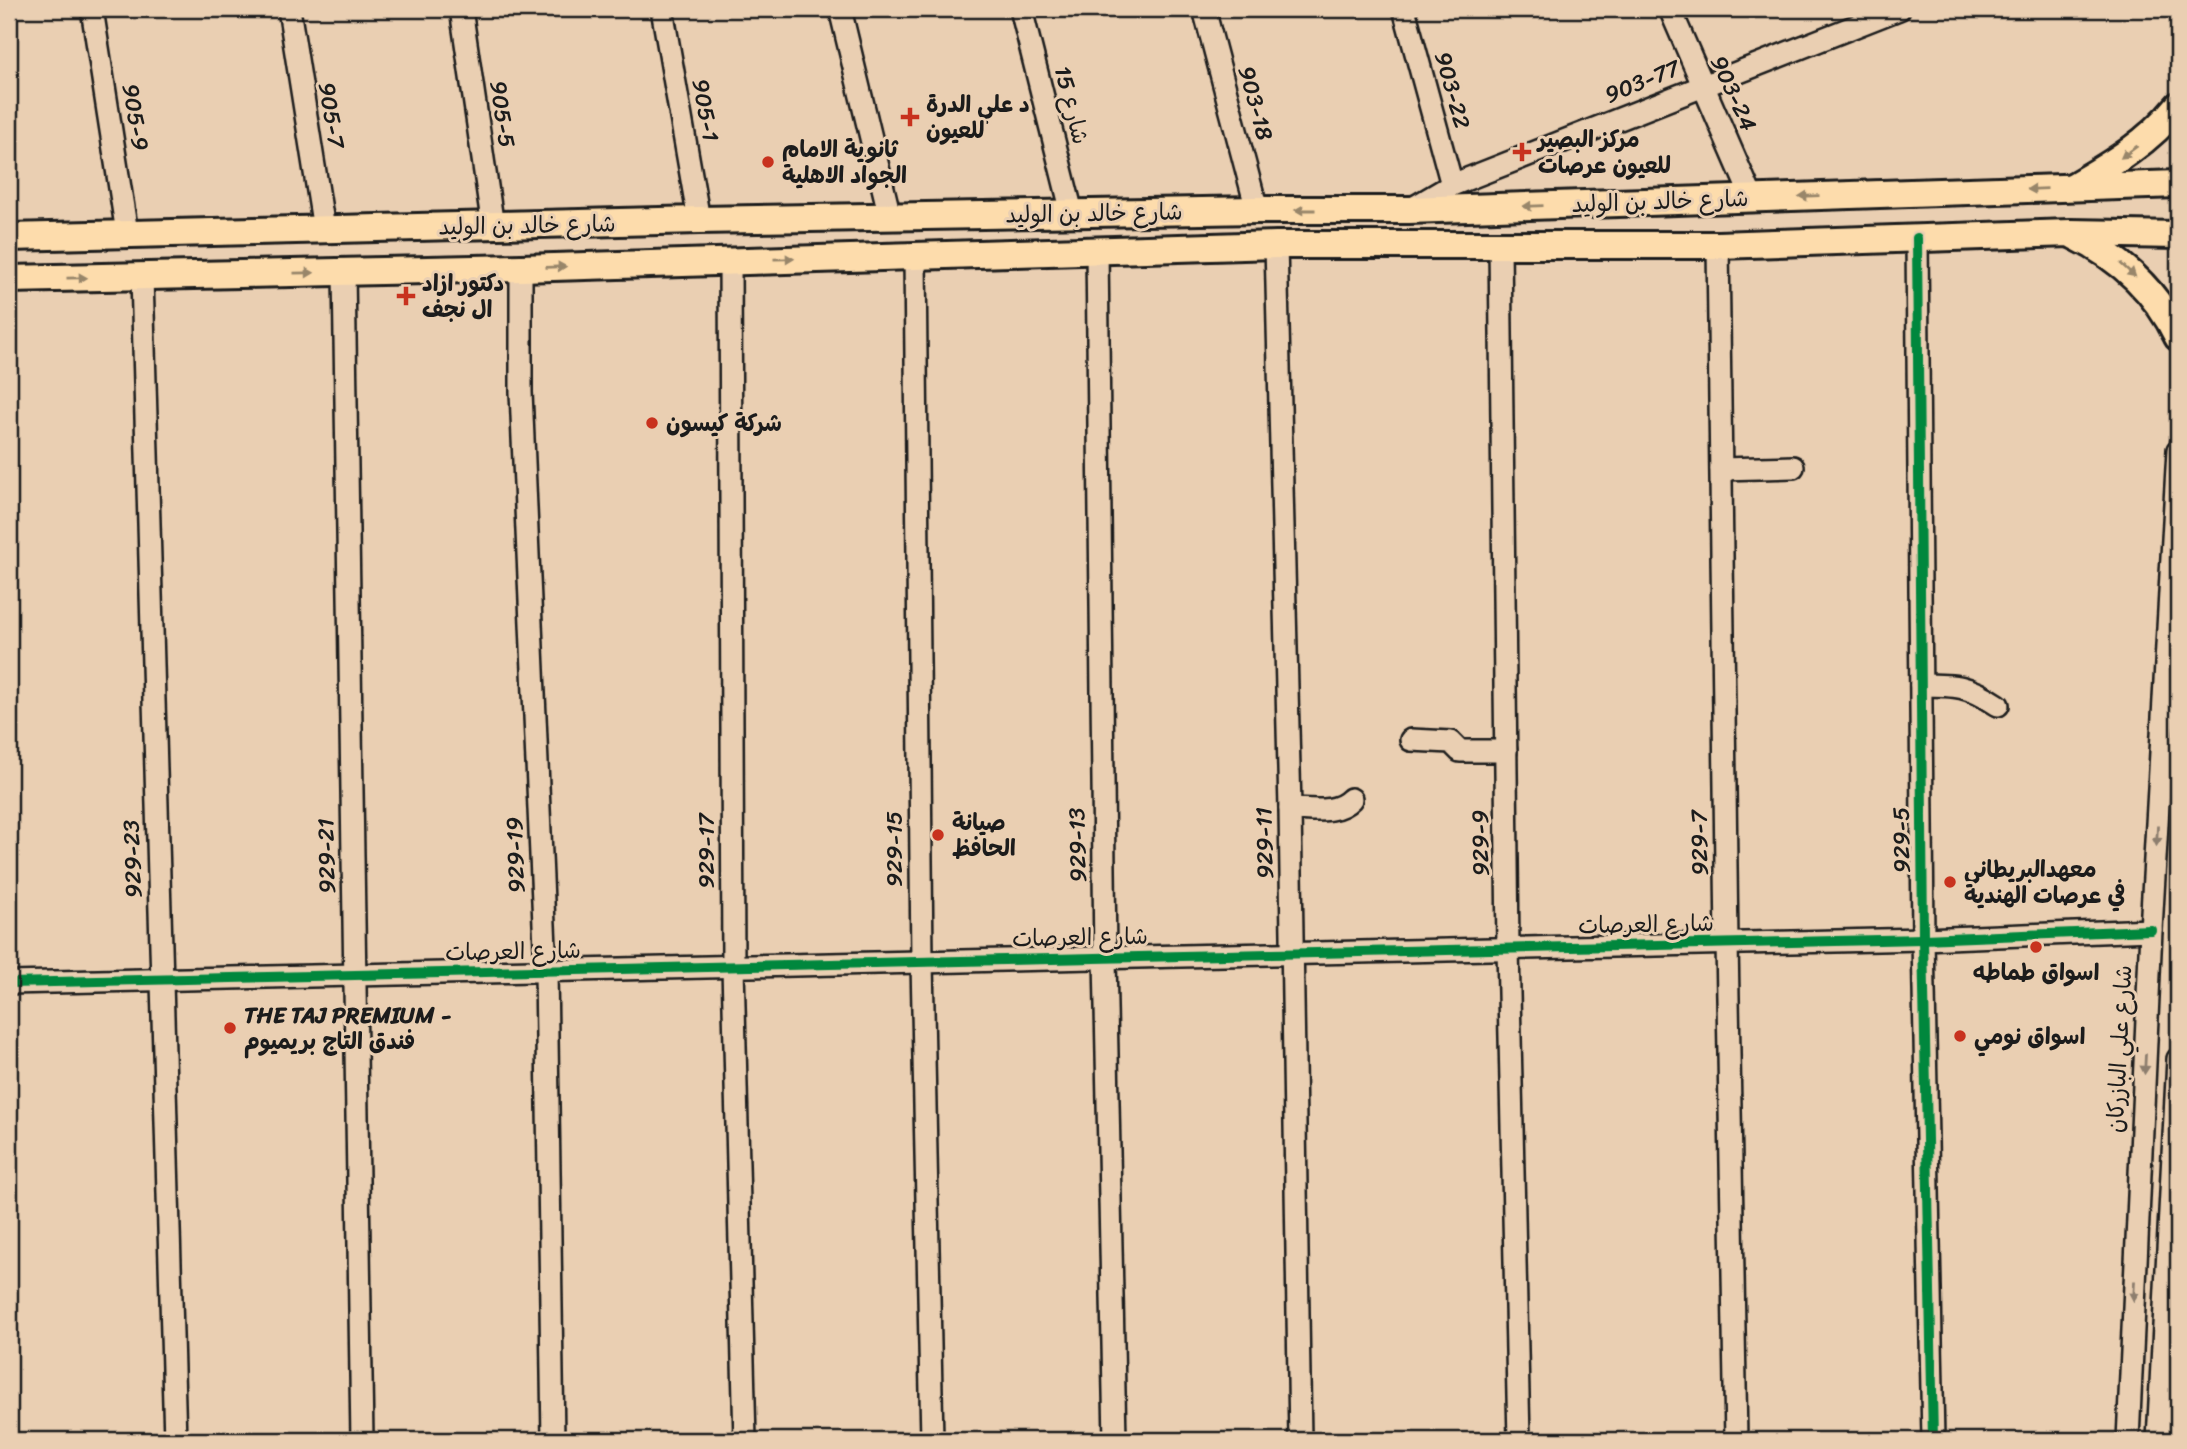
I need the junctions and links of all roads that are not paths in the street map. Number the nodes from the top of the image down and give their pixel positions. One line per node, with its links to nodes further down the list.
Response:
1 (92, 9): 25 (street, 905-9)
2 (289, 9): 24 (street, 905-7)
3 (461, 9): 23 (street, 905-5)
4 (662, 9): 22 (street, 905-1)
5 (840, 9): 20 (street)
6 (1021, 9): 19 (street, شارع 15)
7 (1204, 9): 17 (street, 903-18)
8 (1404, 9): 14 (street, 903-22)
9 (1670, 9): 11 (street, 903-24)
10 (1894, 10): 11 (street, 903-77)
11 (1702, 86): 14 (street, 903-77); 16 (street, 903-24)
12 (2178, 106): 15 (main road, one-way to 15)
13 (2178, 184): 15 (main road, شارع خالد بن الوليد)
14 (1452, 185): 18 (street, 903-77)
15 (2070, 188): 16 (main road, شارع خالد بن الوليد, one-way to 16)
16 (1752, 198): 18 (main road, شارع خالد بن الوليد, one-way to 18)
17 (1257, 210): 18 (main road, شارع خالد بن الوليد, one-way to 17); 19 (main road, شارع خالد بن الوليد)
18 (1409, 210)
19 (1072, 213): 20 (main road, شارع خالد بن الوليد)
20 (890, 217): 22 (main road, شارع خالد بن الوليد)
21 (2178, 218): 26 (main road)
22 (699, 220): 23 (main road, شارع خالد بن الوليد)
23 (493, 227): 24 (main road, شارع خالد بن الوليد)
24 (324, 229): 25 (main road, شارع خالد بن الوليد)
25 (127, 233): 28 (main road, شارع خالد بن الوليد)
26 (2071, 233): 27 (main road, شارع خالد بن الوليد); 29 (main road, شارع خالد بن الوليد); 40 (main road, one-way to 40)
27 (2178, 235)
28 (9, 237)
29 (1917, 239): 31 (main road, شارع خالد بن الوليد); 44 (street, 929-5)
30 (1276, 245): 32 (main road, شارع خالد بن الوليد); 33 (main road, شارع خالد بن الوليد); 49 (street, 929-11)
31 (1718, 245): 32 (main road, شارع خالد بن الوليد); 43 (street, 929-7)
32 (1500, 246): 47 (street, 929-9)
33 (1097, 250): 34 (main road, شارع خالد بن الوليد); 55 (street, 929-13)
34 (915, 257): 35 (main road, شارع خالد بن الوليد, one-way to 34); 56 (street, 929-15)
35 (730, 260): 36 (main road, شارع خالد بن الوليد, one-way to 35); 57 (street, 929-17)
36 (521, 268): 37 (main road, شارع خالد بن الوليد); 58 (street, 929-19)
37 (344, 272): 38 (main road, شارع خالد بن الوليد, one-way to 37); 59 (street, 929-21)
38 (142, 277): 39 (main road, شارع خالد بن الوليد, one-way to 38); 60 (street, 929-23)
39 (9, 279)
40 (2178, 337)
41 (2178, 450): 50 (street, شارع علي البازركان, one-way to 50)
42 (1793, 467): 43 (street)
43 (1721, 469): 52 (street, 929-7)
44 (1921, 685): 45 (street); 51 (street, 929-5)
45 (1998, 705)
46 (1411, 740): 47 (street)
47 (1506, 751): 53 (street, 929-9)
48 (1351, 799): 49 (street)
49 (1290, 809): 54 (street, 929-11)
50 (2151, 930): 51 (street, شارع العرصات); 73 (street, شارع علي البازركان, one-way to 73)
51 (1923, 939): 52 (street, شارع العرصات); 72 (street, 929-5)
52 (1727, 943): 53 (street, شارع العرصات); 71 (street, 929-7)
53 (1508, 948): 54 (street, شارع العرصات); 70 (street, 929-9)
54 (1291, 954): 55 (street, شارع العرصات); 69 (street, 929-11)
55 (1105, 958): 56 (street, شارع العرصات); 68 (street, 929-13)
56 (922, 962): 57 (street, شارع العرصات); 67 (street, 929-15)
57 (733, 967): 58 (street, شارع العرصات); 66 (street, 929-17)
58 (546, 971): 59 (street, شارع العرصات); 65 (street, 929-19)
59 (354, 975): 60 (street, شارع العرصات); 64 (street, 929-21)
60 (162, 980): 61 (street, شارع العرصات); 63 (street, 929-23)
61 (9, 983)
62 (2178, 1059): 74 (street)
63 (175, 1440)
64 (362, 1440)
65 (553, 1440)
66 (745, 1440)
67 (932, 1440)
68 (1115, 1440)
69 (1300, 1440)
70 (1519, 1440)
71 (1737, 1440)
72 (1933, 1440)
73 (2127, 1440)
74 (2158, 1440)

